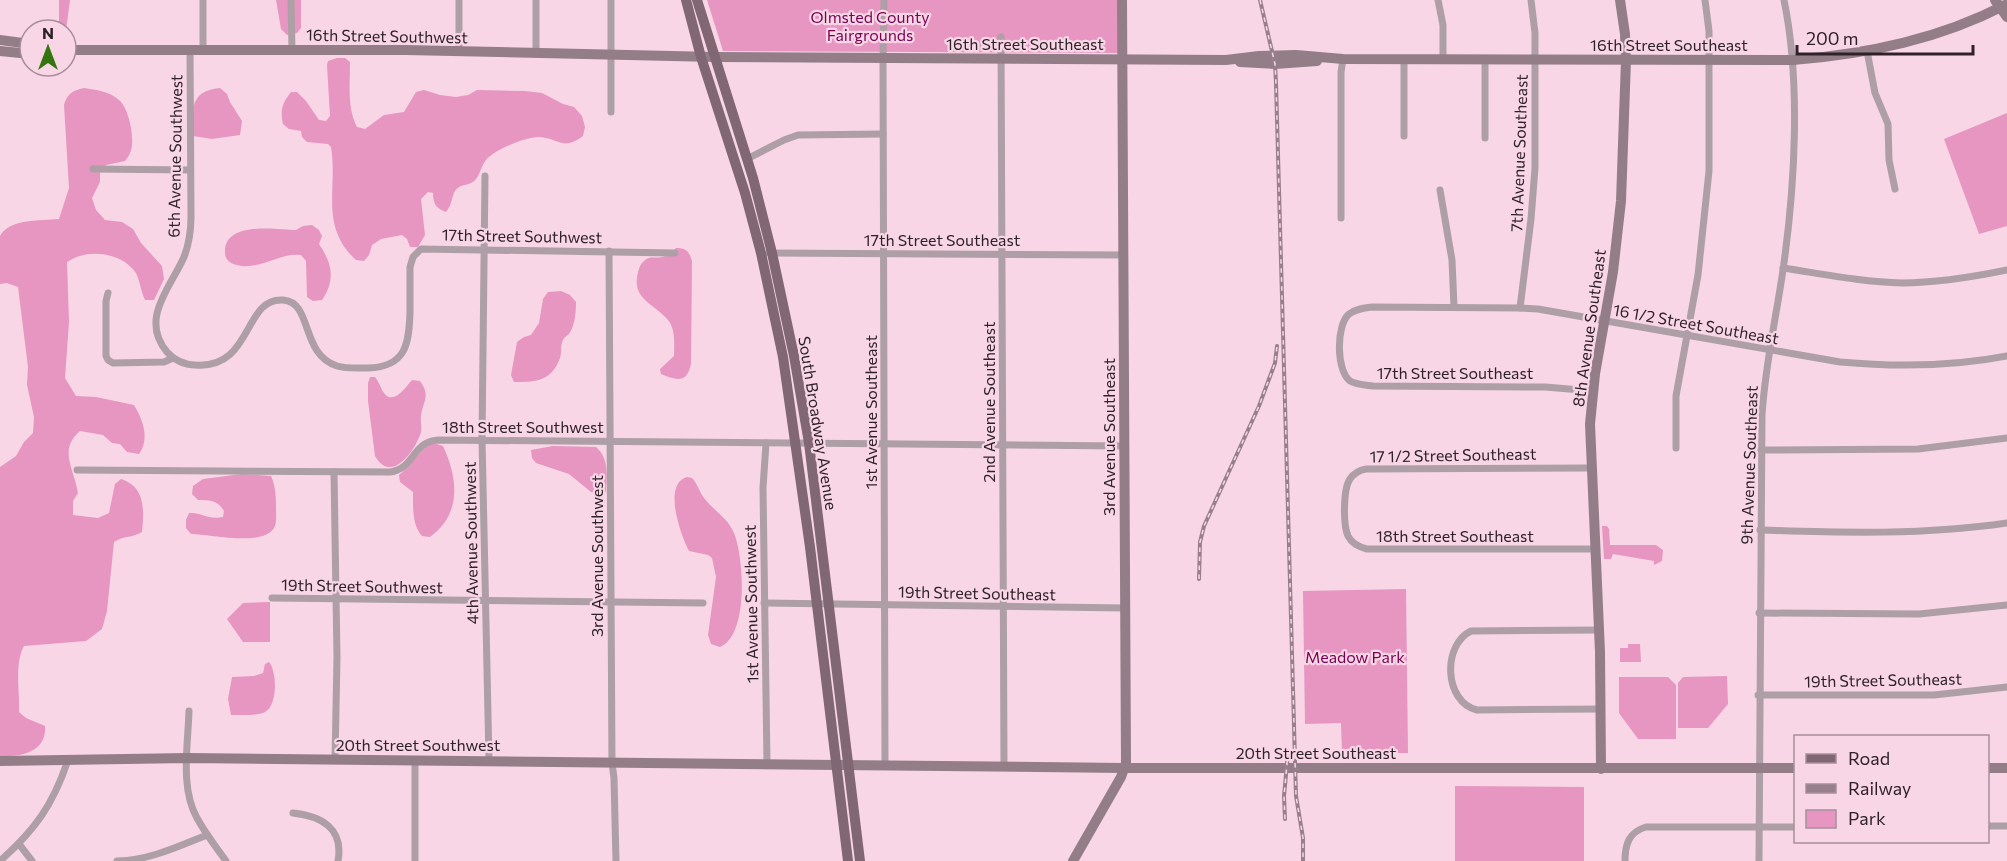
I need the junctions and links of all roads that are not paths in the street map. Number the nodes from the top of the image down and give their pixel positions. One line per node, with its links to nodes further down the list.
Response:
1 (203, 0): 20 (street)
2 (291, 0): 21 (street)
3 (459, 0): 24 (street)
4 (536, 0): 27 (street)
5 (611, 0): 28 (street)
6 (686, 0): 29 (main road, South Broadway Avenue)
7 (697, 0): 30 (main road, South Broadway Avenue)
8 (884, 0): 32 (street, 1st Avenue Southeast)
9 (1122, 0): 37 (street, 3rd Avenue Southeast)
10 (1438, 0): 35 (street)
11 (1531, 0): 38 (street, 7th Avenue Southeast)
12 (1620, 0): 39 (street, 8th Avenue Southeast)
13 (1705, 0): 40 (street)
14 (1784, 0): 41 (street, 9th Avenue Southeast)
15 (2002, 7): 25 (street, 16th Street Southeast)
16 (1000, 37): 31 (street, 2nd Avenue Southeast)
17 (0, 40): 18 (street)
18 (18, 42)
19 (189, 50): 20 (street, 16th Street Southwest); 23 (street, 16th Street Southwest); 48 (street, 6th Avenue Southwest)
20 (203, 50): 21 (street, 16th Street Southwest)
21 (292, 50): 24 (street, 16th Street Southwest)
22 (0, 51): 26 (street)
23 (78, 51)
24 (459, 51): 27 (street, 16th Street Southwest)
25 (1867, 51): 41 (street, 16th Street Southeast); 50 (street)
26 (18, 53)
27 (536, 54): 28 (street, 16th Street Southwest)
28 (611, 56): 29 (street, 16th Street Southwest); 42 (street)
29 (701, 57): 30 (street, 16th Street Southeast); 56 (main road, South Broadway Avenue)
30 (715, 57): 32 (street, 16th Street Southeast); 46 (main road, South Broadway Avenue)
31 (1001, 58): 32 (street, 16th Street Southeast); 37 (street, 16th Street Southeast); 58 (street, 2nd Avenue Southeast)
32 (882, 59): 43 (street, 1st Avenue Southeast)
33 (1343, 59): 34 (street, 16th Street Southeast); 37 (street, 16th Street Southeast); 52 (street)
34 (1404, 59): 35 (street, 16th Street Southeast); 44 (street)
35 (1443, 59): 36 (street, 16th Street Southeast)
36 (1485, 59): 38 (street, 16th Street Southeast); 45 (street)
37 (1122, 60): 59 (street, 3rd Avenue Southeast)
38 (1535, 60): 39 (street, 16th Street Southeast); 64 (street, 7th Avenue Southeast)
39 (1626, 60): 40 (street, 16th Street Southeast); 65 (street, 8th Avenue Southeast)
40 (1710, 60): 41 (street, 16th Street Southeast); 66 (street)
41 (1793, 60): 60 (street, 9th Avenue Southeast)
42 (611, 112)
43 (883, 134): 46 (street); 57 (street, 1st Avenue Southeast)
44 (1404, 136)
45 (1485, 138)
46 (747, 159): 56 (main road, South Broadway Avenue)
47 (93, 169): 48 (street)
48 (190, 171): 70 (street, 6th Avenue Southwest)
49 (486, 177): 53 (street, 4th Avenue Southwest)
50 (1895, 189)
51 (1440, 190): 63 (street)
52 (1341, 218)
53 (484, 251): 54 (street, 17th Street Southwest); 70 (street, 17th Street Southwest); 73 (street, 4th Avenue Southwest)
54 (609, 251): 55 (street, 17th Street Southwest); 74 (street, 3rd Avenue Southwest)
55 (675, 253)
56 (766, 253): 57 (street, 17th Street Southeast); 76 (main road, South Broadway Avenue)
57 (883, 254): 58 (street, 17th Street Southeast); 77 (street, 1st Avenue Southeast)
58 (1002, 254): 59 (street, 17th Street Southeast); 78 (street, 2nd Avenue Southeast)
59 (1123, 255): 79 (street, 3rd Avenue Southeast)
60 (1784, 268): 61 (street); 67 (street, 9th Avenue Southeast)
61 (2007, 270)
62 (108, 292): 70 (street)
63 (1454, 307): 64 (street, 16 1/2 Street Southeast); 68 (street, 16 1/2 Street Southeast)
64 (1520, 308): 65 (street, 16 1/2 Street Southeast)
65 (1604, 321): 66 (street, 16 1/2 Street Southeast); 71 (street, 8th Avenue Southeast)
66 (1687, 337): 67 (street, 16 1/2 Street Southeast); 80 (street)
67 (1770, 351): 69 (street, 16 1/2 Street Southeast); 81 (street, 9th Avenue Southeast)
68 (1340, 352): 71 (street, 17th Street Southeast)
69 (2007, 356)
70 (174, 358)
71 (1593, 392): 82 (street, 8th Avenue Southeast)
72 (2007, 438): 81 (street)
73 (482, 439): 74 (street, 18th Street Southwest); 84 (street, 18th Street Southwest); 91 (street, 4th Avenue Southwest)
74 (610, 441): 75 (street, 18th Street Southwest); 92 (street, 3rd Avenue Southwest)
75 (766, 443): 76 (street, 18th Street Southwest); 94 (street, 1st Avenue Southwest)
76 (803, 443): 77 (street); 95 (main road, South Broadway Avenue)
77 (885, 444): 78 (street); 97 (street, 1st Avenue Southeast)
78 (1003, 445): 79 (street); 98 (street, 2nd Avenue Southeast)
79 (1124, 446): 99 (street, 3rd Avenue Southeast)
80 (1676, 448)
81 (1761, 450): 87 (street, 9th Avenue Southeast)
82 (1591, 468): 85 (street, 17 1/2 Street Southeast); 88 (street, 8th Avenue Southeast)
83 (77, 470): 84 (street, 18th Street Southwest)
84 (334, 472): 90 (street)
85 (1345, 509): 88 (street, 18th Street Southeast)
86 (2007, 523): 87 (street)
87 (1760, 530): 100 (street, 9th Avenue Southeast)
88 (1595, 549): 101 (street, 8th Avenue Southeast)
89 (272, 598): 90 (street, 19th Street Southwest)
90 (336, 599): 91 (street, 19th Street Southwest); 108 (street)
91 (486, 601): 92 (street, 19th Street Southwest); 111 (street, 4th Avenue Southwest)
92 (611, 603): 93 (street, 19th Street Southwest); 112 (street, 3rd Avenue Southwest)
93 (703, 603)
94 (764, 603): 95 (street); 113 (street, 1st Avenue Southwest)
95 (823, 605): 97 (street, 19th Street Southeast); 114 (main road, South Broadway Avenue); 115 (main road, South Broadway Avenue)
96 (2007, 605): 100 (street)
97 (884, 606): 98 (street, 19th Street Southeast); 116 (street, 1st Avenue Southeast)
98 (1003, 607): 99 (street, 19th Street Southeast); 117 (street, 2nd Avenue Southeast)
99 (1125, 608): 118 (street, 3rd Avenue Southeast)
100 (1759, 613): 103 (street, 9th Avenue Southeast)
101 (1599, 630): 104 (street, 8th Avenue Southeast); 104 (street)
102 (2007, 687): 103 (street, 19th Street Southeast)
103 (1758, 695): 119 (street, 9th Avenue Southeast)
104 (1601, 709): 123 (street, 8th Avenue Southeast)
105 (189, 711): 106 (street)
106 (188, 758): 107 (street, 20th Street Southwest); 108 (street, 20th Street Southwest); 129 (street)
107 (68, 760): 110 (street, 20th Street Southwest); 130 (street)
108 (335, 760): 109 (street, 20th Street Southwest)
109 (415, 760): 111 (street, 20th Street Southwest); 136 (street)
110 (0, 761)
111 (489, 761): 112 (street, 20th Street Southwest)
112 (612, 763): 113 (street, 20th Street Southwest); 137 (street, 3rd Avenue Southwest)
113 (767, 764): 114 (street, 20th Street Southwest)
114 (836, 765): 115 (street, 20th Street Southeast); 138 (main road, South Broadway Avenue)
115 (848, 765): 116 (street, 20th Street Southeast); 139 (main road, South Broadway Avenue)
116 (885, 765): 117 (street, 20th Street Southeast)
117 (1004, 767): 118 (street, 20th Street Southeast)
118 (1125, 768): 123 (street, 20th Street Southeast); 140 (street, 3rd Avenue Southeast)
119 (1759, 768): 120 (street, 20th Street Southeast); 123 (street, 20th Street Southeast); 127 (street, 9th Avenue Southeast)
120 (1794, 768)
121 (1989, 768): 122 (street)
122 (2007, 768)
123 (1601, 769)
124 (293, 813): 135 (street)
125 (1989, 826): 126 (street)
126 (2007, 826)
127 (1759, 827): 128 (street); 141 (street); 142 (street, 9th Avenue Southeast)
128 (1794, 827)
129 (207, 835): 133 (street); 134 (street)
130 (19, 844): 131 (street); 132 (street)
131 (0, 861)
132 (32, 861)
133 (117, 861)
134 (226, 861)
135 (338, 861)
136 (415, 861)
137 (616, 861)
138 (848, 861)
139 (860, 861)
140 (1073, 861)
141 (1625, 861)
142 (1759, 861)

